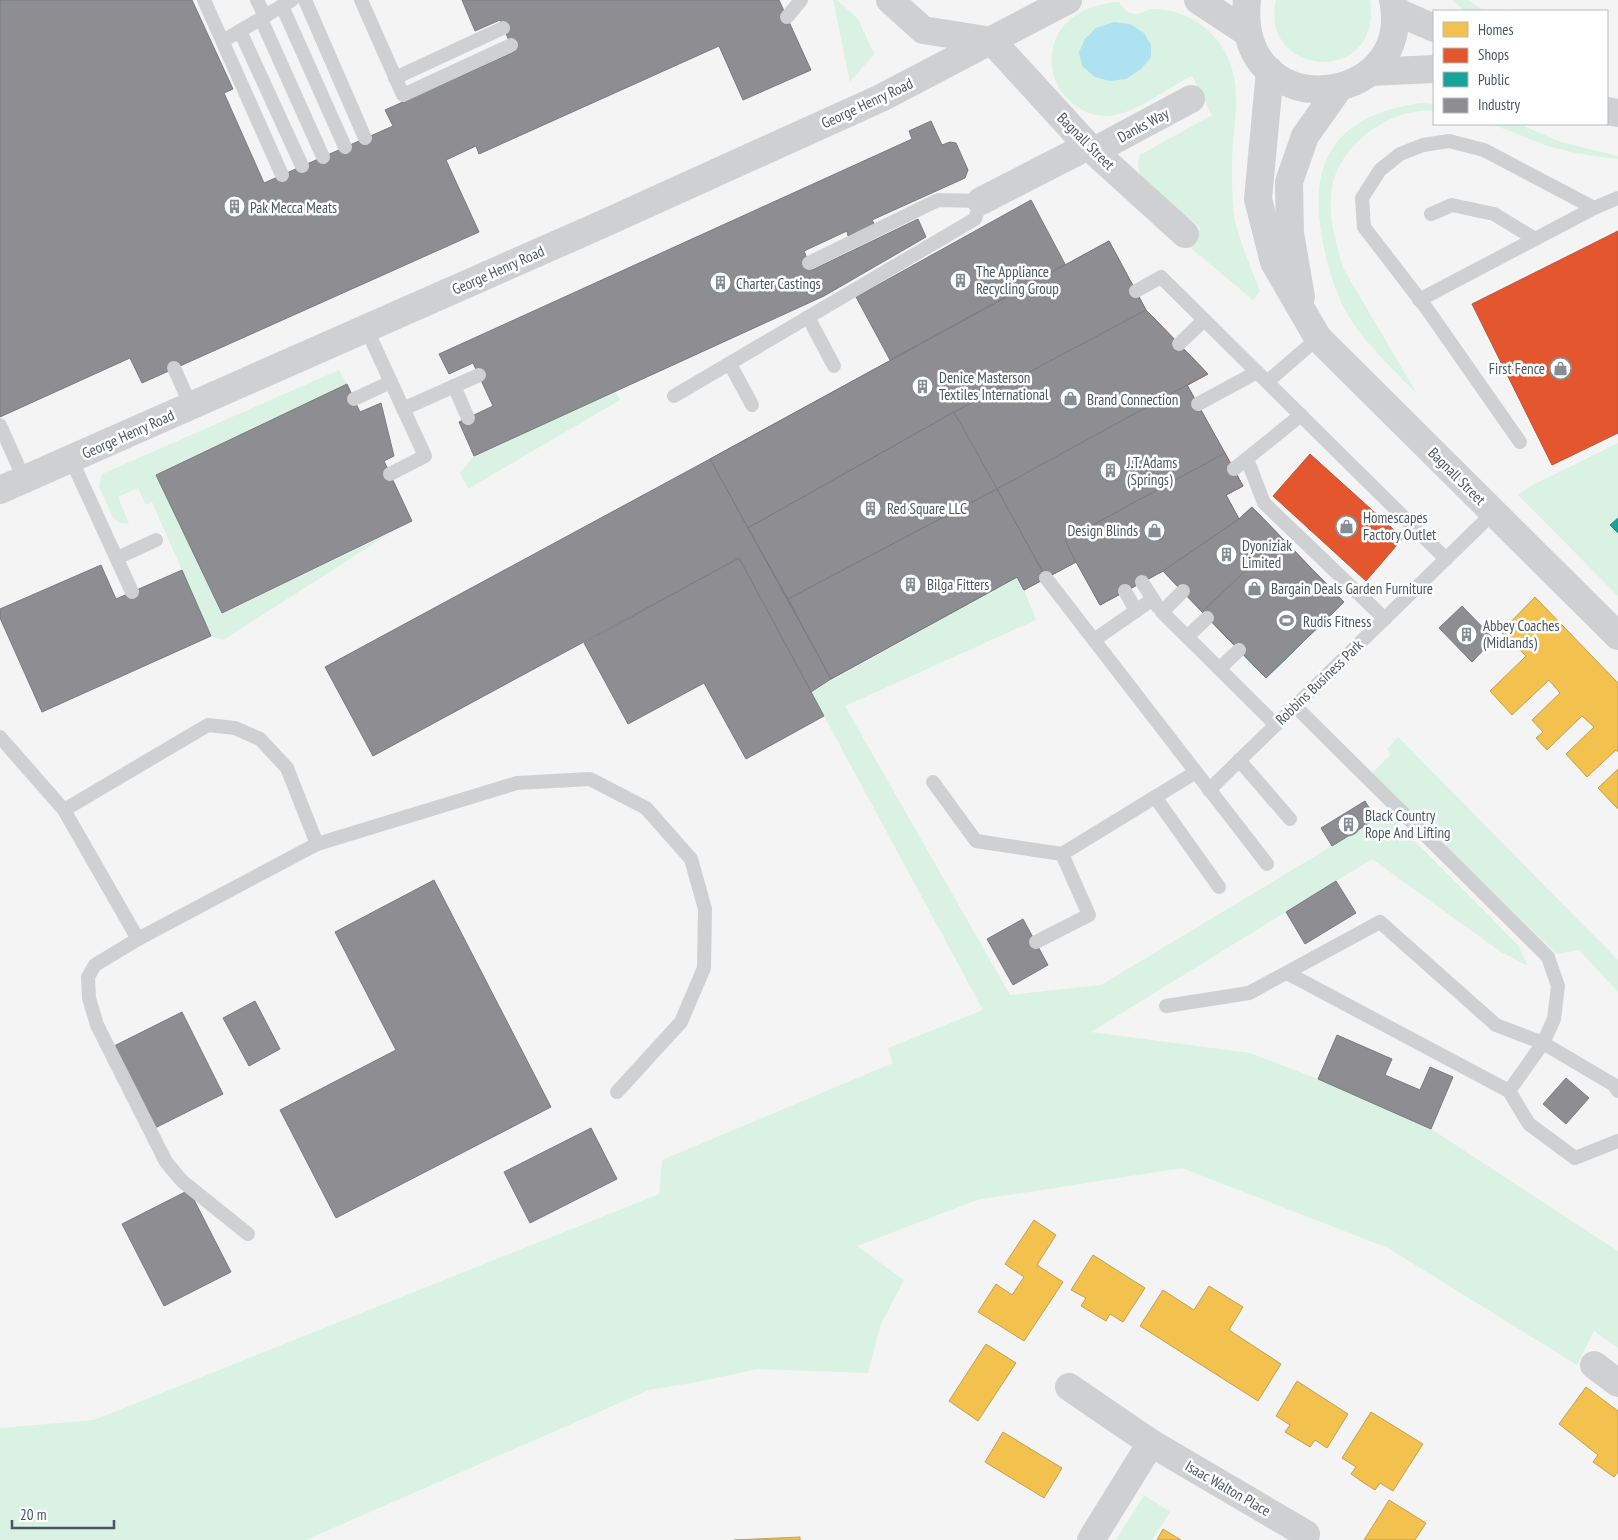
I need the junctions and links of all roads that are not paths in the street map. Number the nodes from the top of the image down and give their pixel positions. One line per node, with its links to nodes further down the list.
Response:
1 (204, 0): 19 (lane)
2 (257, 0): 13 (lane)
3 (305, 0): 28 (lane)
4 (361, 0): 25 (lane)
5 (801, 0): 14 (lane)
6 (890, 0): 20 (street)
7 (1034, 0): 20 (street)
8 (1068, 0): 20 (street)
9 (1198, 0): 18 (street)
10 (1247, 0): 18 (street)
11 (287, 3): 13 (lane); 29 (lane)
12 (1394, 5): 15 (street); 24 (street)
13 (263, 17): 17 (lane); 31 (lane)
14 (786, 17)
15 (1433, 27)
16 (504, 28): 25 (lane)
17 (240, 31): 19 (lane); 32 (lane)
18 (1248, 33): 23 (street)
19 (222, 41): 33 (lane)
20 (992, 41): 30 (street, Bagnall Street); 46 (street, George Henry Road)
21 (511, 46): 25 (lane)
22 (1433, 69): 24 (street)
23 (1270, 71): 26 (street); 43 (street, Bagnall Street)
24 (1370, 72): 26 (street)
25 (396, 78)
26 (1339, 88): 43 (street, Bagnall Street)
27 (1191, 99): 30 (street, Danks Way)
28 (365, 138)
29 (344, 147)
30 (1091, 149): 37 (street, Danks Way); 38 (street, Bagnall Street)
31 (322, 157)
32 (302, 166)
33 (282, 175)
34 (1618, 198): 35 (lane)
35 (1594, 208): 39 (lane); 42 (lane)
36 (1431, 214): 39 (lane)
37 (979, 216): 40 (lane); 44 (lane)
38 (1185, 234)
39 (1535, 239): 42 (lane)
40 (809, 263)
41 (1136, 291): 45 (lane)
42 (1419, 300): 65 (lane)
43 (1303, 310): 47 (street, Bagnall Street)
44 (808, 317): 49 (lane); 50 (lane)
45 (1204, 320): 48 (lane); 53 (lane)
46 (366, 328): 54 (lane); 60 (street, George Henry Road)
47 (1318, 338): 53 (lane); 71 (street, Bagnall Street)
48 (1179, 344)
49 (730, 364): 56 (lane); 59 (lane)
50 (834, 366)
51 (174, 368): 60 (lane)
52 (479, 375): 55 (lane)
53 (1262, 377): 58 (lane); 62 (lane)
54 (391, 382): 57 (lane); 61 (lane)
55 (454, 386): 61 (lane); 63 (lane)
56 (674, 396)
57 (354, 399)
58 (1198, 404)
59 (752, 405)
60 (191, 406): 66 (street, George Henry Road)
61 (403, 409): 69 (lane)
62 (1301, 416): 67 (lane); 74 (lane)
63 (468, 418)
64 (0, 425): 70 (lane)
65 (1520, 442)
66 (71, 459): 70 (street, George Henry Road); 73 (lane)
67 (1246, 459): 68 (lane); 84 (lane)
68 (1234, 470)
69 (390, 474)
70 (12, 485)
71 (1494, 512): 74 (lane, Robbins Business Park); 85 (street, Bagnall Street)
72 (156, 540): 73 (lane)
73 (117, 558): 77 (lane)
74 (1446, 559): 84 (lane, Robbins Business Park)
75 (1046, 578): 87 (lane)
76 (1142, 582): 80 (lane)
77 (132, 592)
78 (1125, 592): 81 (lane)
79 (1183, 592): 82 (lane)
80 (1153, 599): 81 (lane); 82 (lane)
81 (1136, 611): 87 (lane)
82 (1162, 612): 86 (lane)
83 (1208, 618): 86 (lane)
84 (1385, 618): 90 (lane, Robbins Business Park)
85 (1618, 636)
86 (1187, 637): 89 (lane)
87 (1094, 640): 94 (lane)
88 (1238, 650): 89 (lane)
89 (1219, 669): 91 (lane)
90 (1295, 706): 91 (lane, Robbins Business Park); 108 (lane)
91 (1276, 725): 93 (lane, Robbins Business Park)
92 (0, 737): 98 (lane)
93 (1239, 760): 96 (lane, Robbins Business Park); 99 (lane)
94 (1196, 772): 96 (lane); 97 (lane)
95 (933, 782): 101 (lane)
96 (1209, 790): 102 (lane)
97 (1155, 797): 101 (lane); 103 (lane)
98 (64, 810): 100 (lane); 104 (lane)
99 (1290, 819)
100 (317, 844): 104 (lane); 111 (lane)
101 (1062, 854): 105 (lane)
102 (1267, 864)
103 (1219, 887)
104 (138, 939): 113 (lane)
105 (1036, 942)
106 (1288, 973): 107 (lane); 108 (lane); 110 (lane)
107 (1166, 1006)
108 (1543, 1043): 109 (lane); 110 (lane)
109 (1618, 1090)
110 (1509, 1091): 112 (lane)
111 (617, 1092)
112 (1618, 1141)
113 (248, 1234)
114 (1594, 1365): 115 (street)
115 (1618, 1383)
116 (1069, 1387): 117 (street, Isaac Walton Place)
117 (1151, 1443): 118 (street, Isaac Walton Place); 119 (street)
118 (1306, 1534)
119 (1091, 1540)

